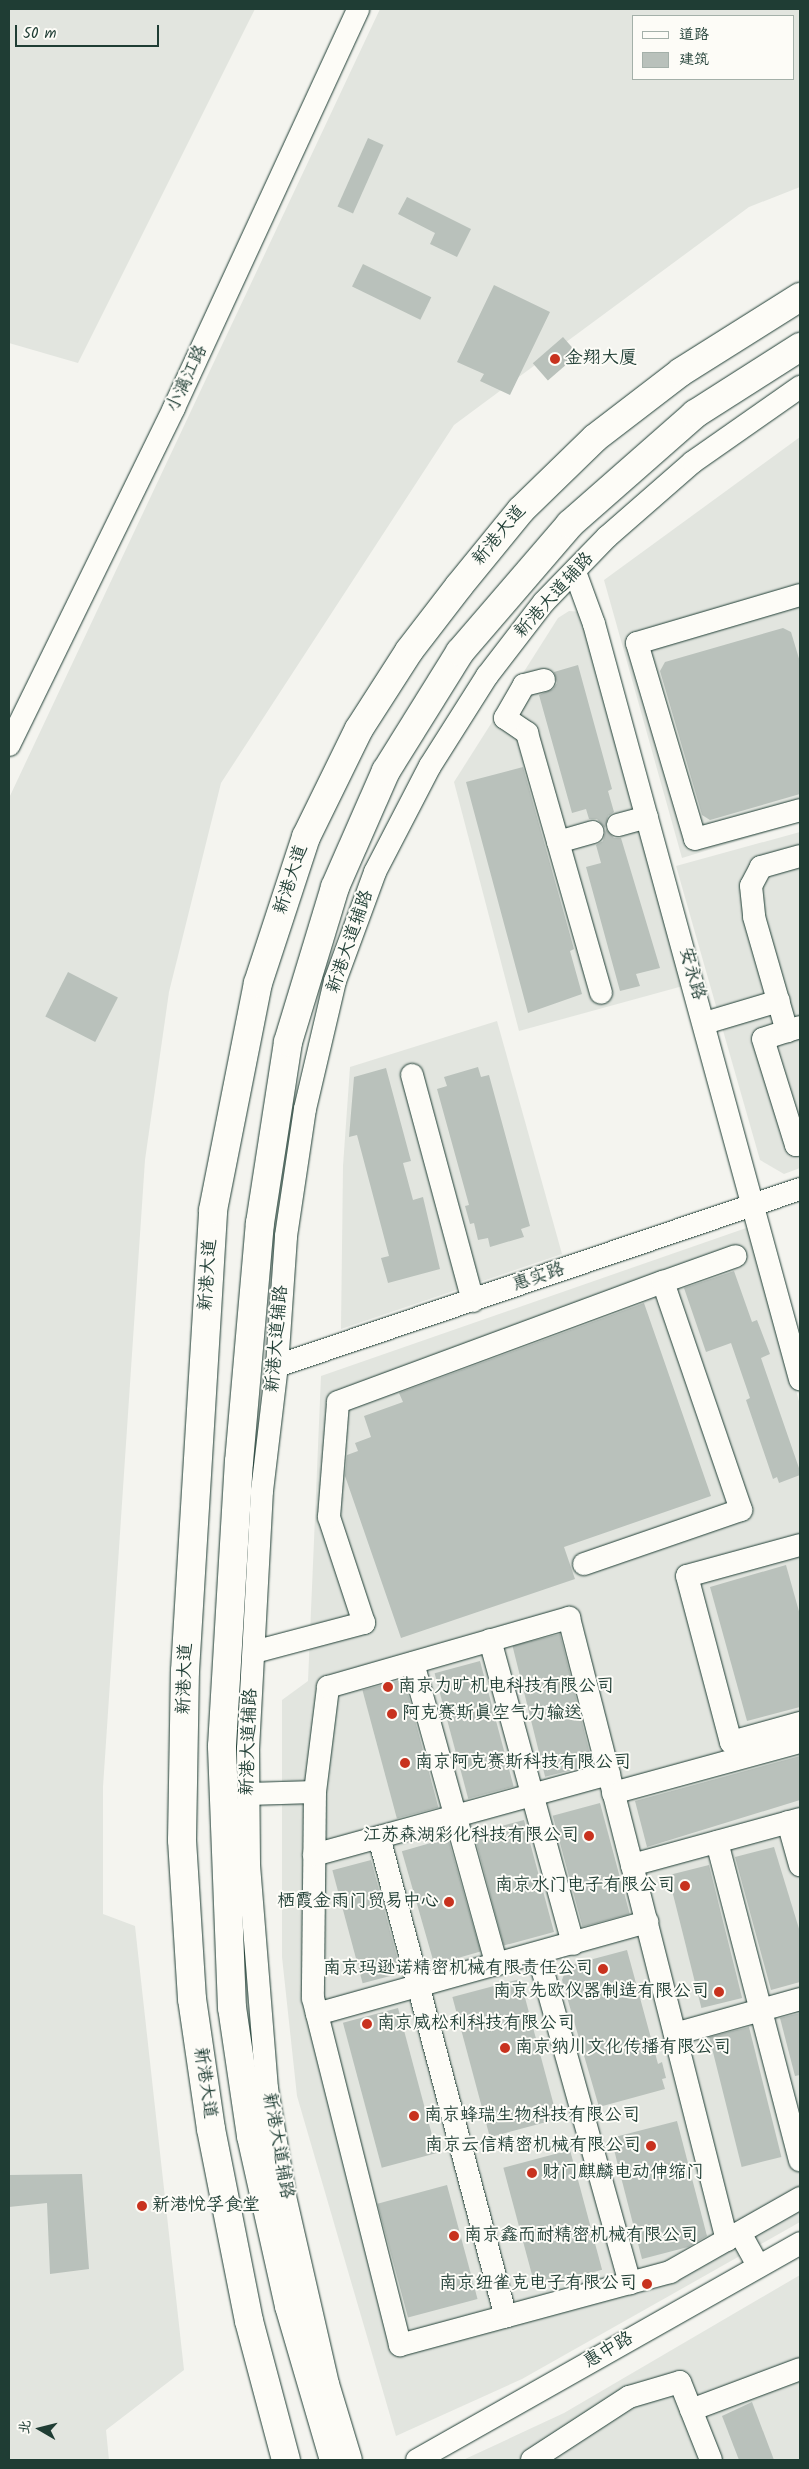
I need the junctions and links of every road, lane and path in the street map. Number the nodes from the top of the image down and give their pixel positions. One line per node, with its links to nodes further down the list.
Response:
1 (358, 9): 8 (street, 小漓江路)
2 (800, 297): 64 (main road, 新港大道)
3 (800, 347): 65 (main road)
4 (800, 387): 5 (street, 新港大道辅路)
5 (574, 572): 10 (street, 安永路); 26 (street, 新港大道辅路)
6 (800, 595): 9 (street)
7 (544, 680): 13 (street)
8 (9, 745)
9 (800, 810)
10 (647, 817): 11 (street); 17 (street, 安永路)
11 (618, 825)
12 (593, 832): 13 (street)
13 (558, 842): 15 (street)
14 (800, 856): 16 (street)
15 (601, 993)
16 (779, 1001): 17 (street); 18 (street)
17 (705, 1023): 22 (street, 安永路)
18 (794, 1029): 20 (street)
19 (412, 1075): 25 (street)
20 (800, 1143)
21 (800, 1190): 22 (street, 惠实路)
22 (755, 1205): 25 (street, 惠实路); 27 (street, 安永路)
23 (736, 1256): 24 (street)
24 (663, 1282): 29 (street); 31 (street)
25 (473, 1301): 26 (street, 惠实路)
26 (277, 1366): 31 (street, 新港大道辅路)
27 (800, 1379)
28 (800, 1545): 33 (street)
29 (584, 1564)
30 (490, 1640): 32 (street); 35 (street); 38 (street)
31 (254, 1652): 37 (street, 新港大道辅路)
32 (413, 1663): 36 (street); 39 (street)
33 (800, 1723)
34 (800, 1742): 35 (street)
35 (611, 1783): 38 (street); 45 (street)
36 (315, 1792): 37 (street); 43 (street)
37 (248, 1794): 66 (street, 新港大道辅路)
38 (533, 1795): 39 (street); 47 (street)
39 (456, 1816): 41 (street); 49 (street)
40 (794, 1821): 42 (street); 44 (street)
41 (379, 1837): 43 (street); 50 (street)
42 (717, 1842): 45 (street); 52 (street)
43 (314, 1855): 53 (street)
44 (800, 1865)
45 (632, 1866): 46 (street)
46 (646, 1922): 47 (street); 54 (street)
47 (573, 1944): 48 (street)
48 (538, 1954): 49 (street); 60 (street)
49 (497, 1965): 50 (street)
50 (420, 1986): 53 (street); 61 (street)
51 (800, 1998): 52 (street)
52 (761, 2009): 54 (street); 55 (street)
53 (317, 2014): 61 (street)
54 (675, 2034): 57 (street)
55 (800, 2160)
56 (800, 2198): 57 (street)
57 (733, 2236): 59 (street); 60 (street)
58 (800, 2243): 59 (street, 惠中路)
59 (758, 2266): 67 (street, 惠中路)
60 (630, 2283): 61 (street)
61 (506, 2316)
62 (800, 2369): 63 (street)
63 (691, 2410): 68 (street); 69 (street)
64 (286, 2460)
65 (334, 2460)
66 (351, 2460)
67 (417, 2460)
68 (532, 2460)
69 (711, 2460)

